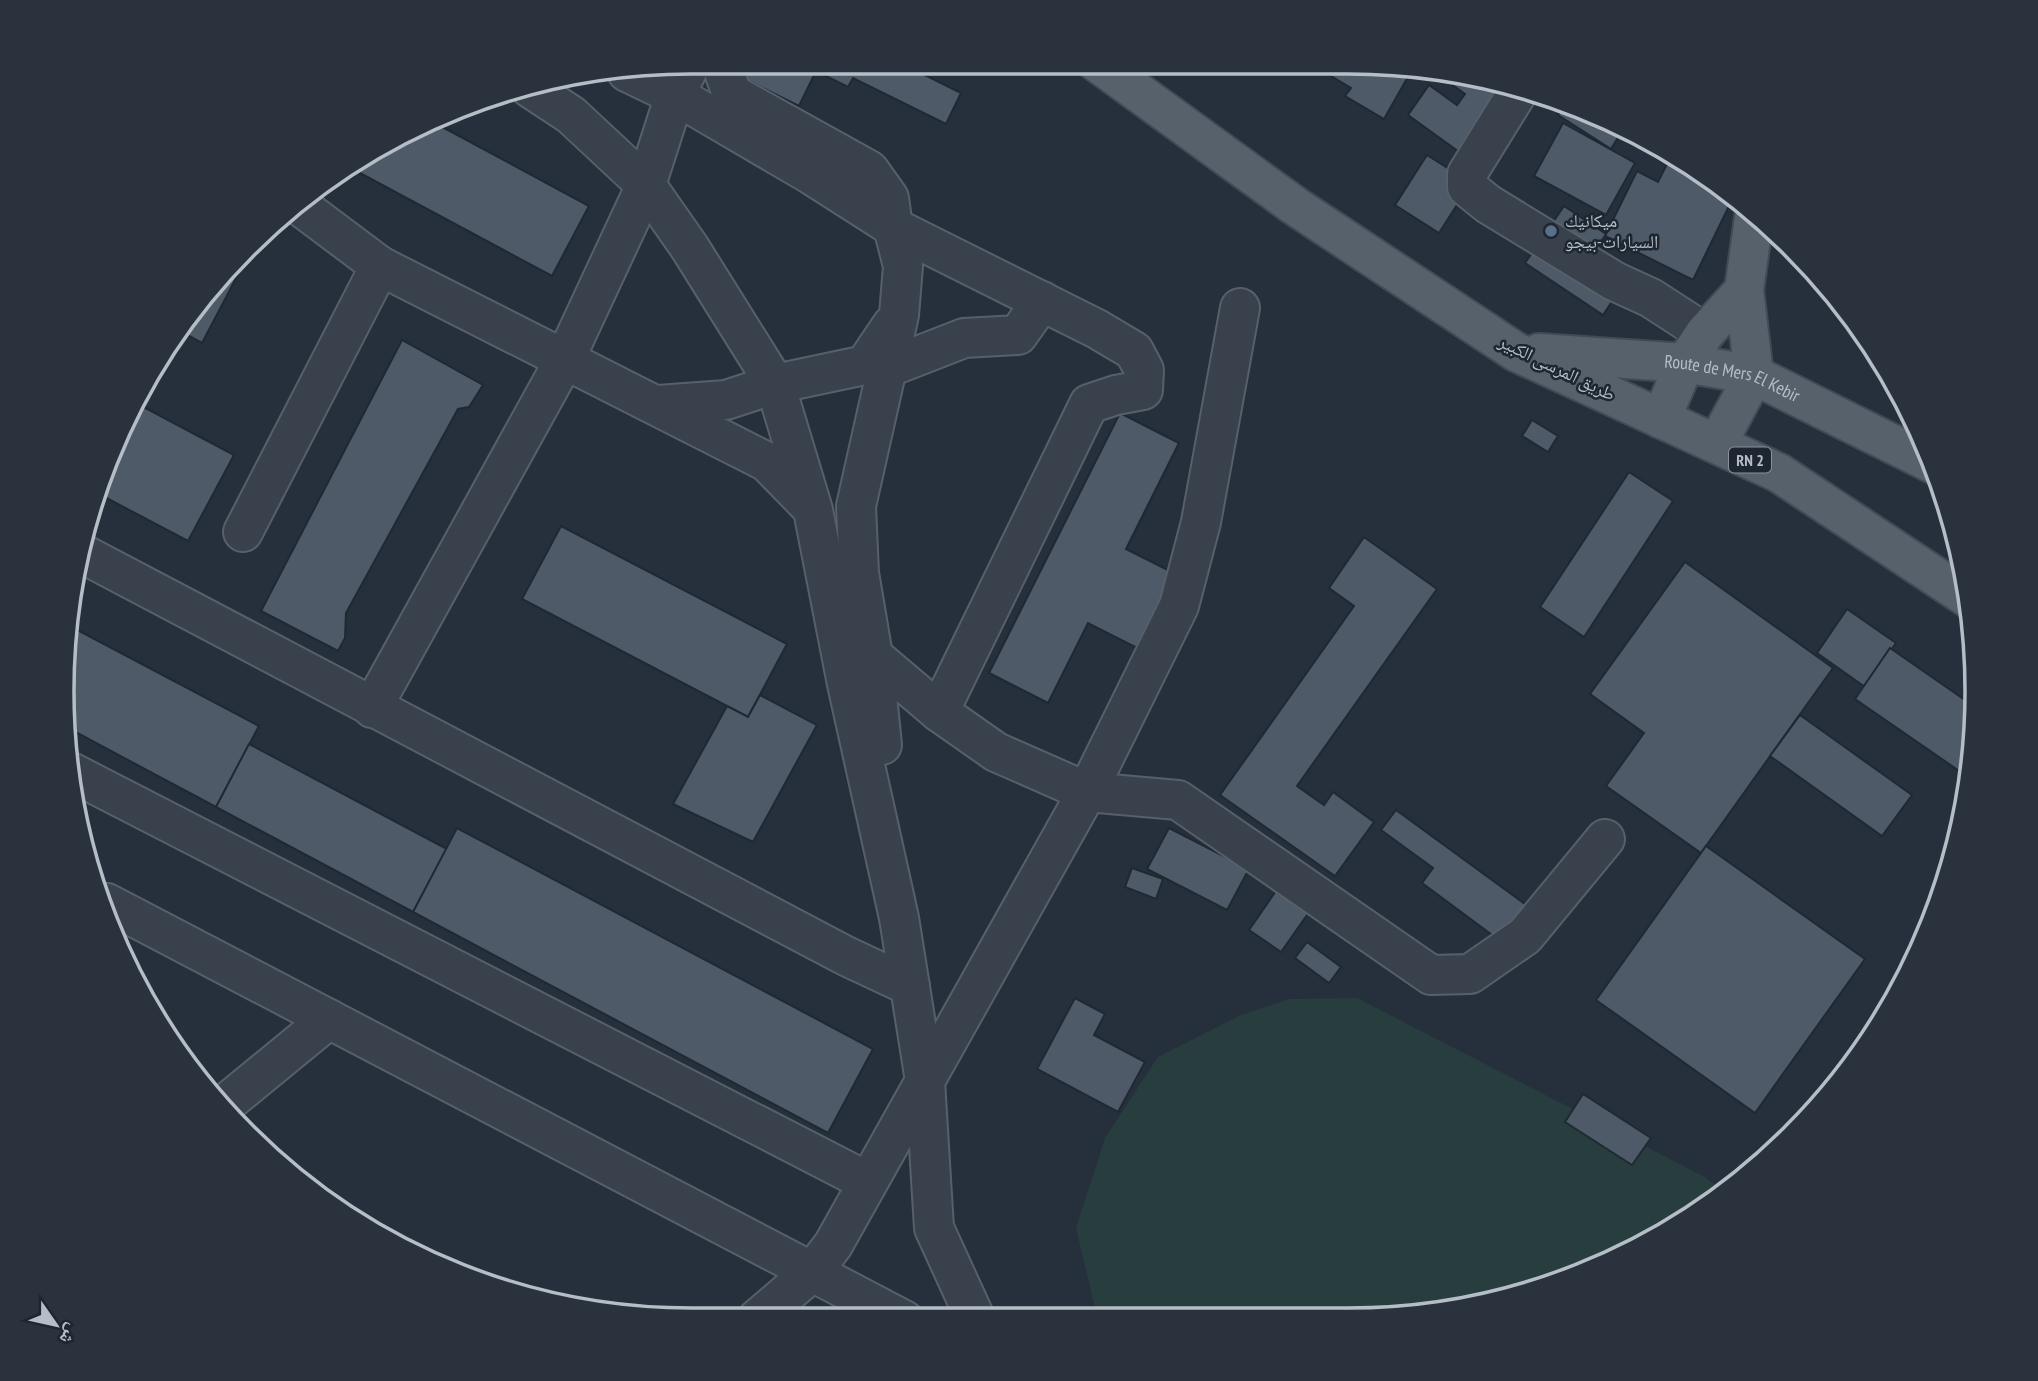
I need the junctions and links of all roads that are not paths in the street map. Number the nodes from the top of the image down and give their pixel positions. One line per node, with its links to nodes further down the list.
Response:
1 (685, 74): 6 (street)
2 (726, 74): 11 (street)
3 (1113, 74): 18 (main road, طريق المرسى الكبير / RN 2)
4 (636, 76): 6 (street)
5 (538, 93): 8 (street)
6 (675, 94): 8 (street); 11 (street)
7 (1515, 97): 17 (street)
8 (646, 185): 19 (street); 22 (street)
9 (305, 210): 12 (street)
10 (1753, 226): 13 (main road)
11 (893, 227): 14 (street); 16 (street)
12 (380, 266): 19 (street); 28 (street)
13 (1744, 290): 17 (main road); 21 (main road)
14 (1042, 302): 20 (street); 33 (street)
15 (1240, 308): 35 (street)
16 (899, 315): 20 (street); 22 (street)
17 (1695, 348): 18 (main road, Route de Mers El Kebir / RN 2); 21 (main road, Route de Mers El Kebir / RN 2); 24 (main road)
18 (1516, 352): 24 (main road, طريق المرسى الكبير / RN 2)
19 (565, 359): 23 (street); 32 (street)
20 (887, 368): 31 (street)
21 (1754, 375): 25 (main road); 26 (main road, Route de Mers El Kebir / RN 2)
22 (775, 384): 23 (street); 27 (street)
23 (658, 405): 27 (street)
24 (1661, 419): 25 (main road, طريق المرسى الكبير / RN 2)
25 (1717, 444): 30 (main road, طريق المرسى الكبير / RN 2)
26 (1919, 457)
27 (813, 510): 38 (street)
28 (243, 532)
29 (88, 557): 32 (street)
30 (1956, 589)
31 (873, 656): 33 (street); 38 (street)
32 (372, 708): 39 (street)
33 (939, 712): 35 (street)
34 (80, 777): 43 (street)
35 (1087, 792): 36 (street); 41 (street)
36 (1605, 839)
37 (112, 906): 40 (street)
38 (899, 918): 39 (street)
39 (910, 986): 41 (street)
40 (329, 1019): 42 (street); 44 (street)
41 (925, 1081): 43 (street); 47 (street)
42 (230, 1100)
43 (868, 1182): 44 (street)
44 (813, 1271): 45 (street); 46 (street)
45 (770, 1308)
46 (882, 1308)
47 (971, 1308)

